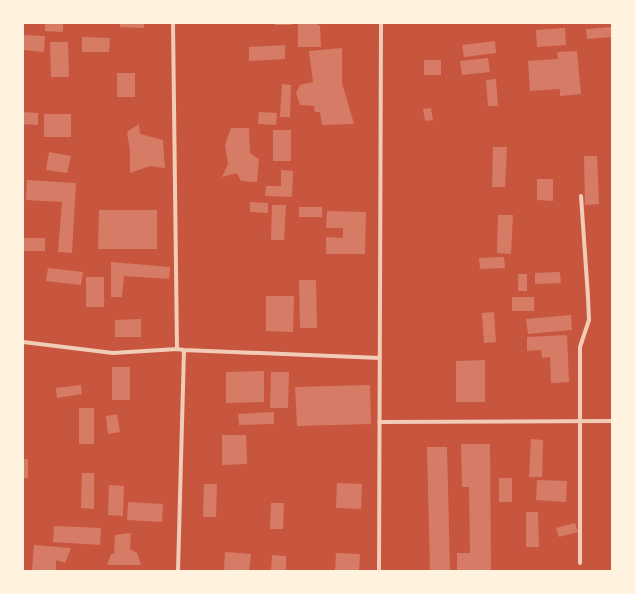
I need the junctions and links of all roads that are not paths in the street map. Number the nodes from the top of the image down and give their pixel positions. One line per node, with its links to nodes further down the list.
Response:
1 (173, 23): 5 (street)
2 (381, 23): 7 (street)
3 (581, 196): 10 (street)
4 (23, 342): 5 (street)
5 (177, 349): 6 (street)
6 (184, 350): 7 (street); 12 (street)
7 (380, 358): 9 (street)
8 (612, 421): 10 (street)
9 (379, 422): 10 (street); 13 (street)
10 (579, 422): 11 (street)
11 (580, 563)
12 (178, 571)
13 (379, 571)

